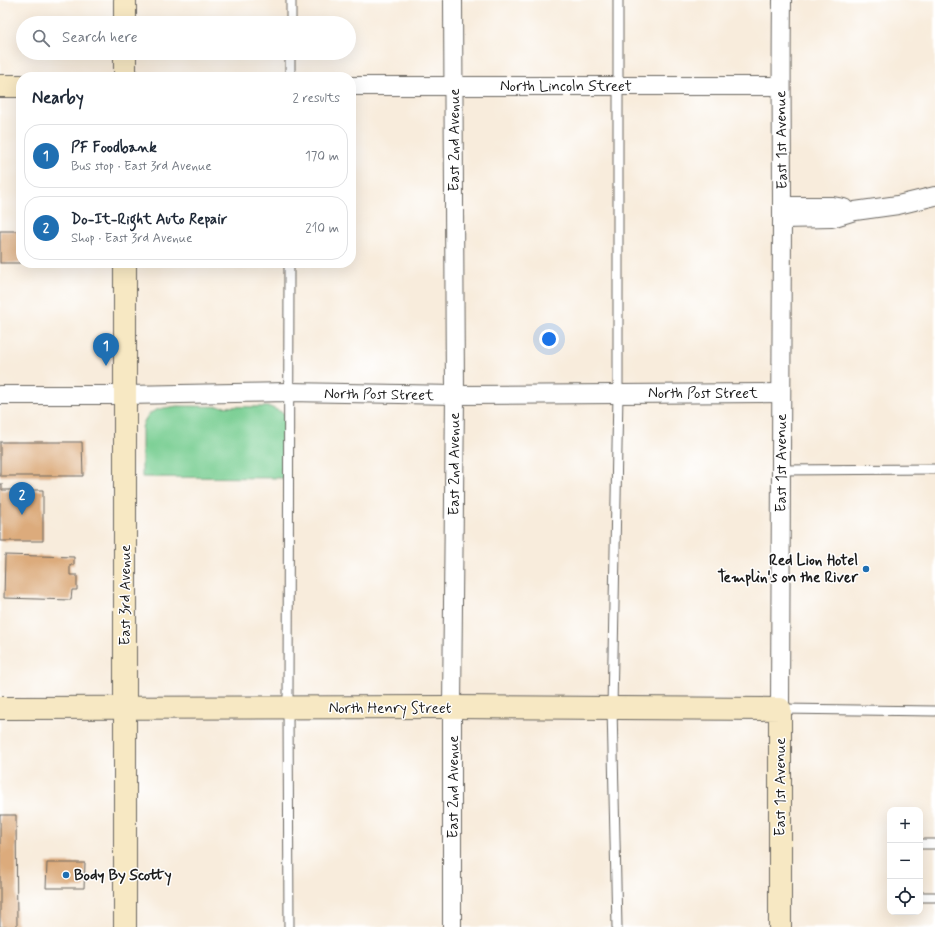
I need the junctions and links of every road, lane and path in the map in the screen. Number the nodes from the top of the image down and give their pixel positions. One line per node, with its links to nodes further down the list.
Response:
1 (125, 0): 6 (street)
2 (291, 0): 7 (lane)
3 (453, 0): 15 (street, East 2nd Avenue)
4 (618, 0): 16 (lane)
5 (782, 0): 17 (street, East 1st Avenue)
6 (125, 16)
7 (291, 16)
8 (125, 60): 10 (street)
9 (290, 60): 11 (lane)
10 (125, 72)
11 (290, 72)
12 (0, 86): 13 (street)
13 (16, 86)
14 (356, 86): 15 (street, North Lincoln Street)
15 (454, 86): 16 (street, North Lincoln Street); 27 (street, East 2nd Avenue)
16 (618, 86): 17 (street, North Lincoln Street); 24 (lane)
17 (780, 86): 19 (street, East 1st Avenue)
18 (935, 196): 19 (street)
19 (782, 213): 23 (street, East 1st Avenue)
20 (125, 268): 26 (street, East 3rd Avenue)
21 (289, 268): 22 (lane)
22 (289, 392): 26 (street, North Post Street); 27 (street, North Post Street); 32 (lane)
23 (781, 393): 24 (street, North Post Street); 29 (street, East 1st Avenue)
24 (618, 394): 27 (street, North Post Street); 34 (lane)
25 (0, 395): 26 (street, North Post Street)
26 (126, 395): 31 (street, East 3rd Avenue)
27 (455, 395): 33 (street, East 2nd Avenue)
28 (935, 469): 29 (lane)
29 (781, 470): 35 (street, East 1st Avenue)
30 (0, 708): 31 (street, North Henry Street)
31 (125, 708): 32 (street, North Henry Street); 41 (street, East 3rd Avenue)
32 (288, 708): 33 (street, North Henry Street); 42 (lane)
33 (452, 708): 34 (street, North Henry Street); 43 (street, East 2nd Avenue)
34 (612, 708): 35 (street, North Henry Street); 44 (lane)
35 (780, 710): 36 (lane); 45 (street, East 1st Avenue)
36 (935, 711)
37 (923, 844): 38 (lane)
38 (935, 844)
39 (923, 897): 40 (lane)
40 (935, 897)
41 (124, 927)
42 (289, 927)
43 (452, 927)
44 (617, 927)
45 (780, 927)

